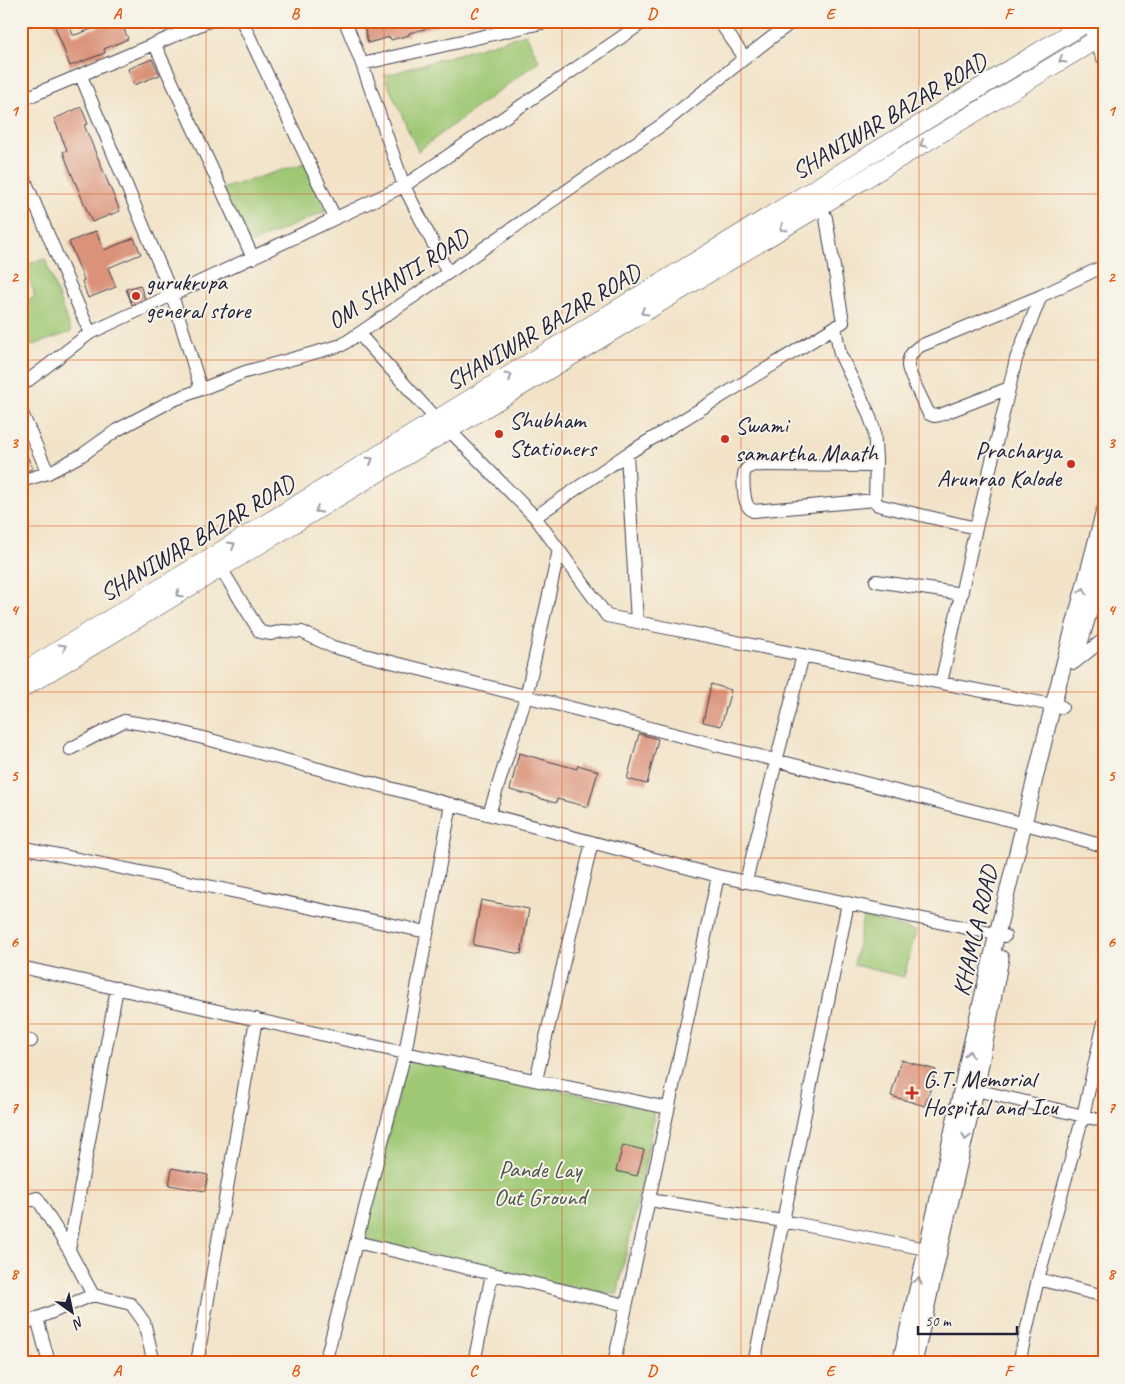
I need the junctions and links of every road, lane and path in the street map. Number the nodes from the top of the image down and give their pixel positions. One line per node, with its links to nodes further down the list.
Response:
1 (209, 21): 10 (street)
2 (242, 21): 19 (street)
3 (345, 21): 13 (street)
4 (550, 21): 13 (street)
5 (644, 21): 17 (street)
6 (719, 21): 12 (street)
7 (793, 21): 12 (street, OM SHANTI ROAD)
8 (1088, 22): 9 (street); 32 (main road, SHANIWAR BAZAR ROAD, one-way to 8)
9 (1100, 37): 11 (street); 18 (main road, one-way to 18)
10 (155, 44): 14 (street); 20 (street)
11 (1104, 57)
12 (745, 58): 22 (street, OM SHANTI ROAD)
13 (362, 64): 17 (street)
14 (81, 76): 15 (street); 23 (street)
15 (21, 100)
16 (21, 171): 26 (street)
17 (404, 186): 19 (street); 22 (street)
18 (820, 205): 25 (street); 32 (main road, one-way to 32)
19 (336, 218): 20 (street)
20 (253, 258): 23 (street)
21 (1104, 266): 24 (street)
22 (448, 273): 27 (street, OM SHANTI ROAD)
23 (172, 296): 26 (street); 30 (street)
24 (1041, 296): 29 (street); 29 (street)
25 (835, 327): 33 (street); 34 (street)
26 (90, 332): 28 (street)
27 (359, 334): 30 (street, OM SHANTI ROAD); 32 (street)
28 (21, 386)
29 (1010, 388): 41 (street)
30 (201, 389): 35 (street, OM SHANTI ROAD)
31 (21, 410): 35 (street)
32 (443, 425): 39 (street); 43 (main road, SHANIWAR BAZAR ROAD)
33 (627, 454): 39 (street); 47 (street)
34 (876, 466): 37 (street); 37 (street)
35 (48, 473): 36 (street, OM SHANTI ROAD)
36 (21, 481)
37 (876, 503): 40 (street); 41 (street)
38 (1104, 511): 55 (street, KHAMLA ROAD, one-way to 38)
39 (534, 517): 42 (street)
40 (752, 517)
41 (976, 528): 46 (street)
42 (559, 550): 47 (street); 54 (street)
43 (217, 562): 51 (main road, SHANIWAR BAZAR ROAD, one-way to 43); 53 (main road, SHANIWAR BAZAR ROAD, one-way to 53); 54 (street)
44 (1104, 562): 50 (street, KHAMLA ROAD)
45 (876, 581): 46 (street)
46 (962, 594): 52 (street)
47 (637, 622): 49 (street)
48 (1104, 639): 50 (street)
49 (803, 655): 52 (street); 57 (street)
50 (1074, 663): 55 (street, KHAMLA ROAD)
51 (21, 673)
52 (942, 682): 55 (street)
53 (21, 691)
54 (526, 697): 57 (street); 59 (street)
55 (1057, 706): 60 (street, KHAMLA ROAD)
56 (70, 749): 58 (street)
57 (777, 761): 60 (street); 65 (street)
58 (451, 804): 59 (street); 67 (street)
59 (489, 814): 61 (street)
60 (1026, 824): 62 (street); 68 (street, KHAMLA ROAD)
61 (592, 842): 64 (street); 74 (street)
62 (1104, 846)
63 (21, 847): 67 (street)
64 (718, 876): 65 (street); 76 (street)
65 (746, 881): 66 (street)
66 (848, 903): 68 (street); 81 (street)
67 (427, 932): 73 (street)
68 (1001, 935): 75 (street, KHAMLA ROAD); 83 (street, KHAMLA ROAD, one-way to 68)
69 (21, 967): 70 (street)
70 (117, 988): 71 (street); 84 (street)
71 (256, 1020): 73 (street); 95 (street)
72 (1104, 1022): 77 (street)
73 (405, 1053): 74 (street); 82 (street)
74 (536, 1080): 76 (street)
75 (976, 1090): 77 (street); 92 (street, KHAMLA ROAD, one-way to 92)
76 (668, 1108): 79 (street)
77 (1084, 1116): 78 (street); 86 (street)
78 (1104, 1121)
79 (649, 1200): 81 (street); 89 (street)
80 (21, 1203): 84 (street)
81 (783, 1221): 83 (street); 99 (street)
82 (356, 1242): 85 (street); 96 (street)
83 (926, 1249): 92 (street, KHAMLA ROAD, one-way to 83)
84 (68, 1250): 87 (street)
85 (492, 1274): 89 (street); 97 (street)
86 (1038, 1279): 88 (street); 100 (street)
87 (93, 1295): 90 (street); 94 (street)
88 (1104, 1296)
89 (626, 1305): 98 (street)
90 (38, 1318): 91 (street); 93 (street)
91 (21, 1325)
92 (912, 1362)
93 (49, 1363)
94 (154, 1363)
95 (197, 1363)
96 (325, 1363)
97 (474, 1363)
98 (614, 1363)
99 (754, 1363)
100 (1019, 1363)

